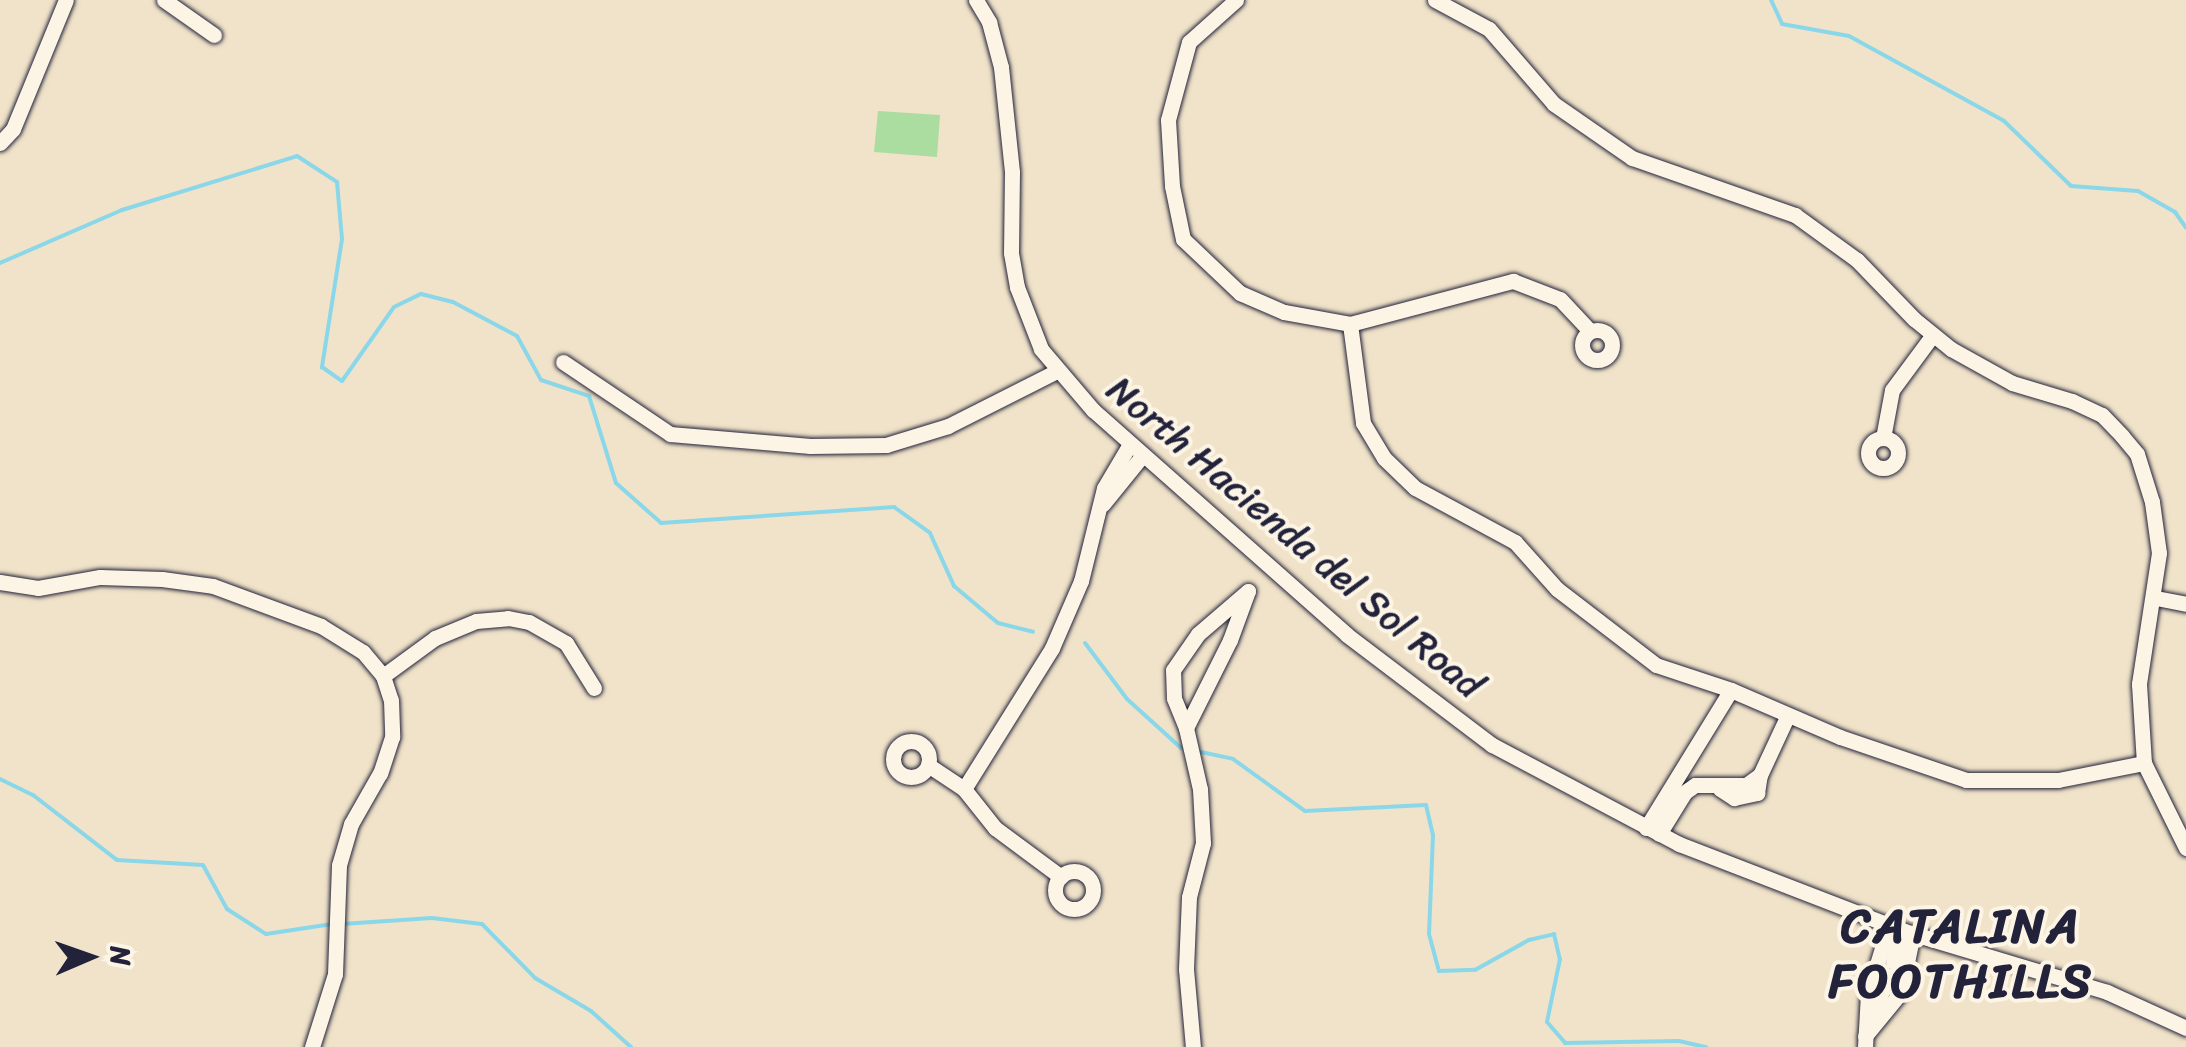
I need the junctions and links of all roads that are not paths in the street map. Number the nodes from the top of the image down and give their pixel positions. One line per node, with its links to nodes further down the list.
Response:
1 (66, 0): 7 (street)
2 (164, 0): 6 (street)
3 (976, 0): 12 (street, North Hacienda del Sol Road)
4 (1236, 0): 8 (street)
5 (1436, 0): 10 (street)
6 (214, 35)
7 (0, 143)
8 (1350, 324): 9 (street); 22 (street)
9 (1590, 331)
10 (1932, 336): 13 (street); 18 (street)
11 (564, 362): 12 (street)
12 (1057, 371): 14 (street, North Hacienda del Sol Road)
13 (1883, 438)
14 (1136, 450): 15 (street, North Hacienda del Sol Road); 27 (street)
15 (1267, 564): 17 (street); 28 (street, North Hacienda del Sol Road)
16 (0, 582): 20 (street)
17 (1248, 591): 24 (street); 24 (street)
18 (2156, 598): 19 (street); 25 (street)
19 (2186, 604)
20 (383, 676): 21 (street); 34 (street)
21 (594, 688)
22 (1731, 690): 23 (street); 28 (street)
23 (1788, 714): 25 (street); 28 (street)
24 (1186, 728): 35 (street)
25 (2144, 763): 29 (street)
26 (928, 765): 27 (street)
27 (964, 789): 30 (street)
28 (1653, 831): 31 (street, North Hacienda del Sol Road)
29 (2186, 848)
30 (1061, 877)
31 (1901, 930): 32 (street, North Hacienda del Sol Road); 33 (street); 33 (street); 33 (street)
32 (2186, 1028)
33 (1865, 1041)
34 (312, 1047)
35 (1193, 1047)

